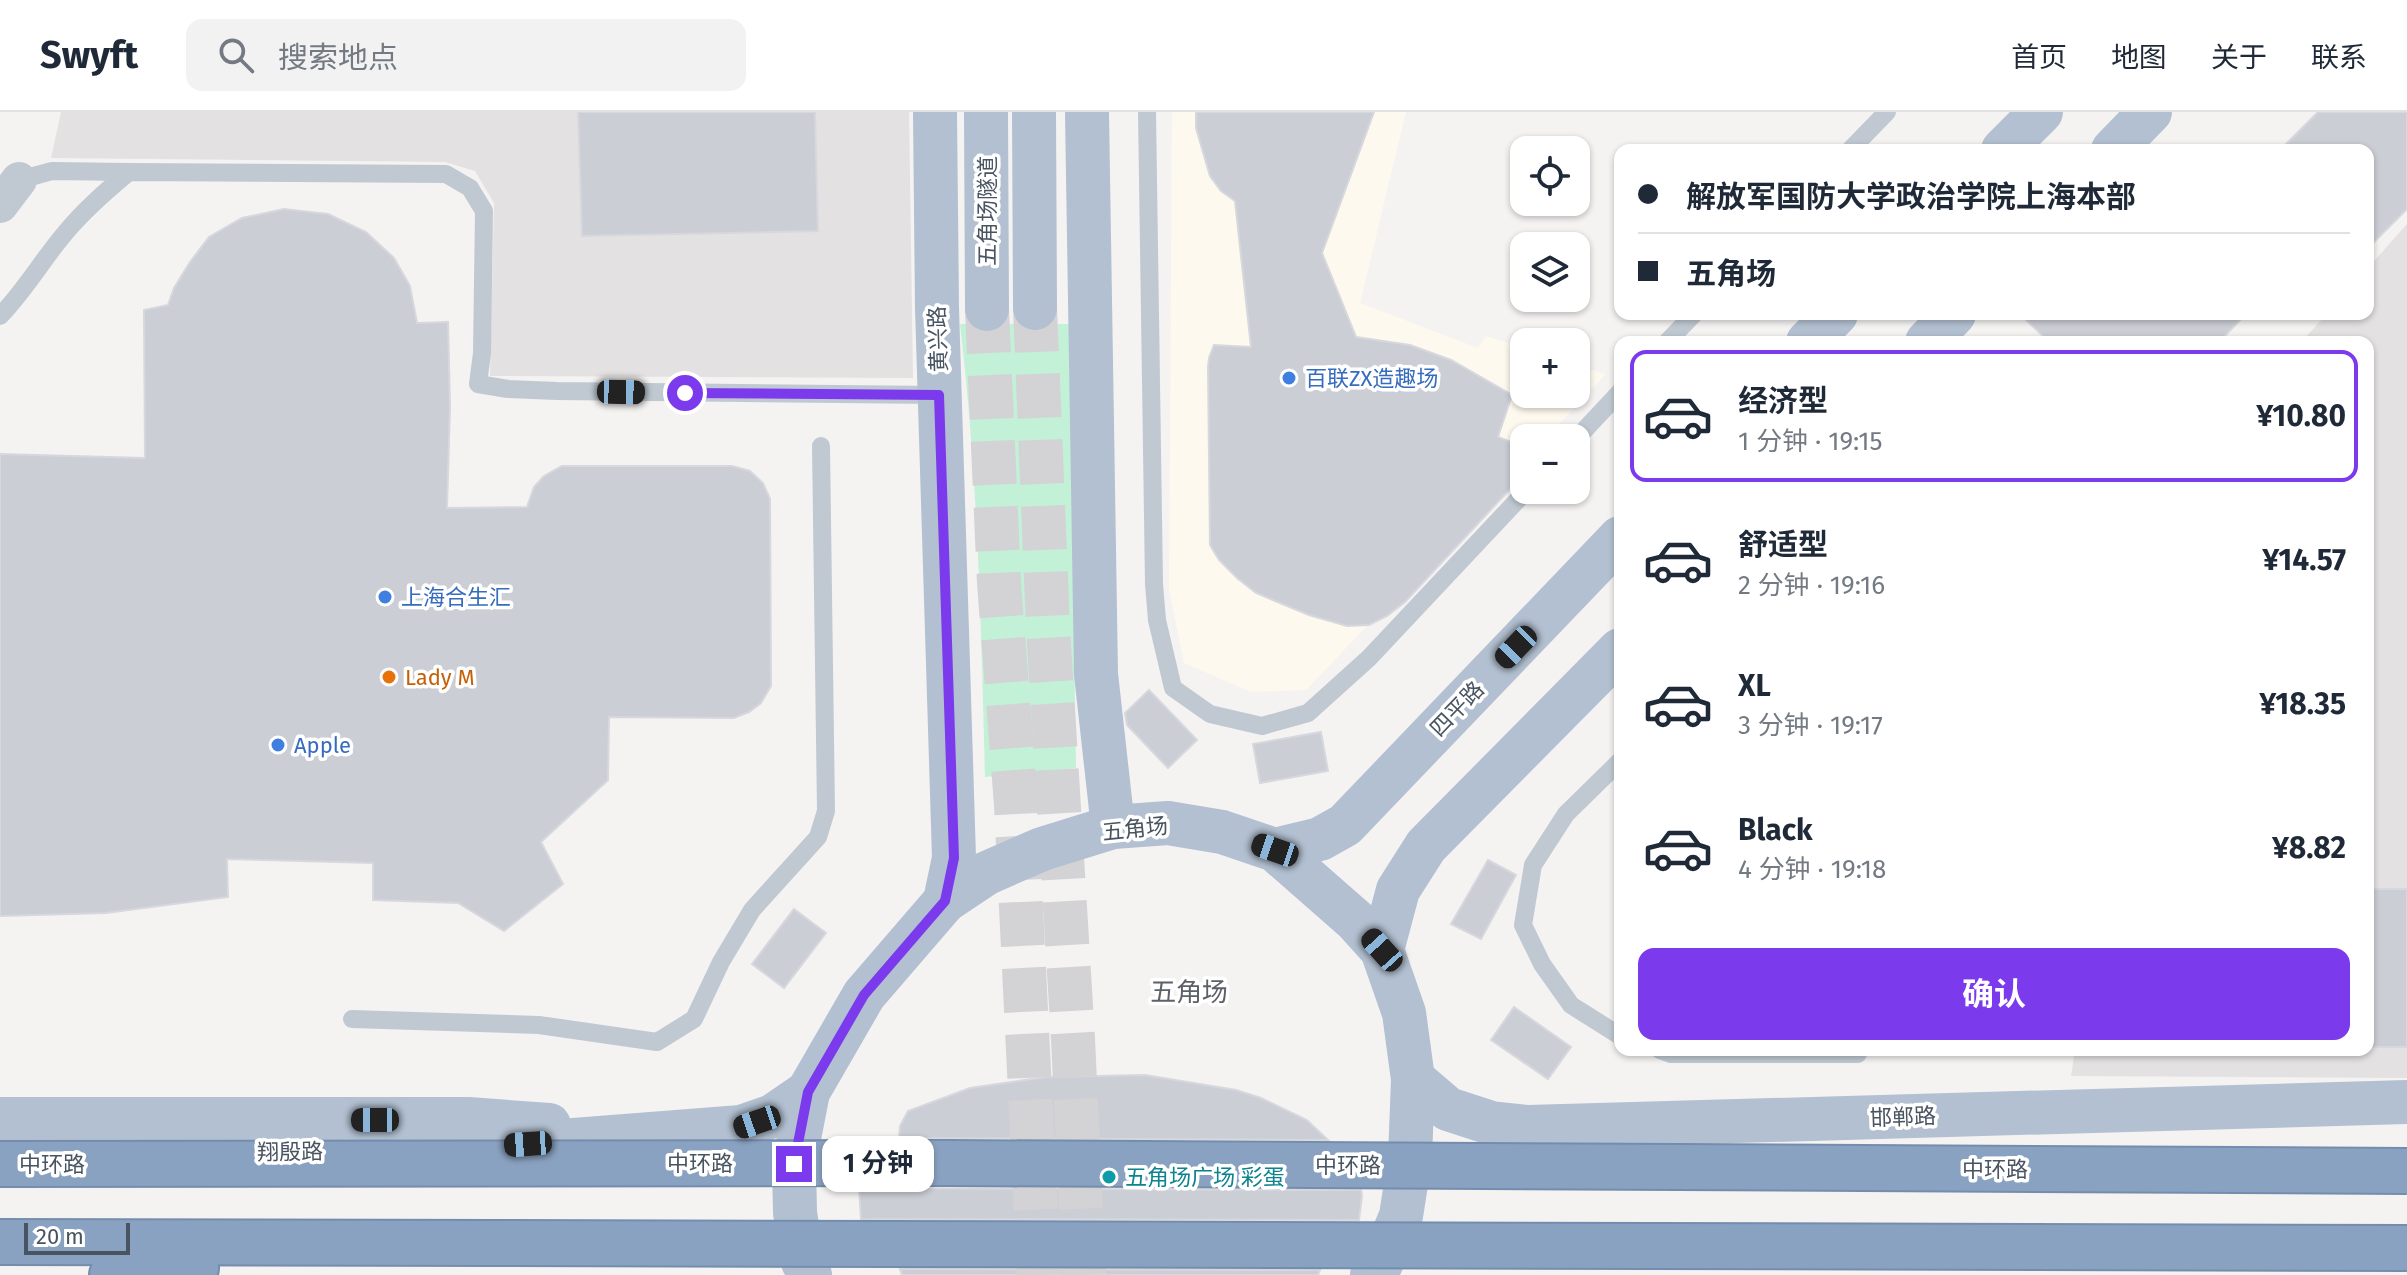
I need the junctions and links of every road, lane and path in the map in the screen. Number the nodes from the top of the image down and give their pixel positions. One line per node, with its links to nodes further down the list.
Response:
1 (935, 112): 23 (main road, 黄兴路)
2 (986, 112): 15 (main road, 五角场隧道)
3 (1034, 112): 14 (main road)
4 (1087, 112): 31 (main road)
5 (1147, 112): 27 (lane)
6 (1887, 112): 9 (lane)
7 (2041, 112): 10 (main road)
8 (2150, 112): 11 (main road)
9 (1856, 144)
10 (2009, 144)
11 (2119, 144)
12 (129, 172): 13 (lane); 16 (lane); 23 (lane)
13 (9, 192)
14 (1035, 308)
15 (987, 309)
16 (0, 316)
17 (1688, 320): 20 (lane)
18 (1830, 320): 21 (main road)
19 (1948, 320): 22 (main road)
20 (1673, 336)
21 (1814, 336)
22 (1933, 336)
23 (939, 395): 33 (main road, 黄兴路)
24 (1614, 398): 25 (lane)
25 (1590, 424)
26 (821, 446): 35 (lane)
27 (1514, 504)
28 (1614, 544): 32 (main road, 四平路)
29 (1614, 656): 34 (main road)
30 (1614, 767): 36 (lane)
31 (1113, 827): 32 (main road, 五角场); 33 (main road, 五角场)
32 (1275, 850): 34 (main road, 五角场)
33 (945, 901): 38 (main road, 五角场)
34 (1382, 950): 37 (main road, 五角场)
35 (352, 1019)
36 (1614, 1032)
37 (1413, 1079): 39 (main road, 邯郸路); 52 (main road, 五角场)
38 (808, 1092): 41 (main road, 翔殷路); 51 (main road, 五角场)
39 (2407, 1102)
40 (0, 1119): 41 (main road, 翔殷路)
41 (675, 1134): 43 (main road, 翔殷路)
42 (0, 1143): 45 (highway, bridge)
43 (0, 1156)
44 (0, 1164): 45 (highway, 中环路, bridge)
45 (497, 1164): 46 (highway, 中环路, bridge)
46 (2407, 1171)
47 (0, 1242): 48 (highway)
48 (498, 1243): 49 (highway, bridge); 50 (highway)
49 (2407, 1248)
50 (112, 1275)
51 (810, 1275)
52 (1372, 1275)

